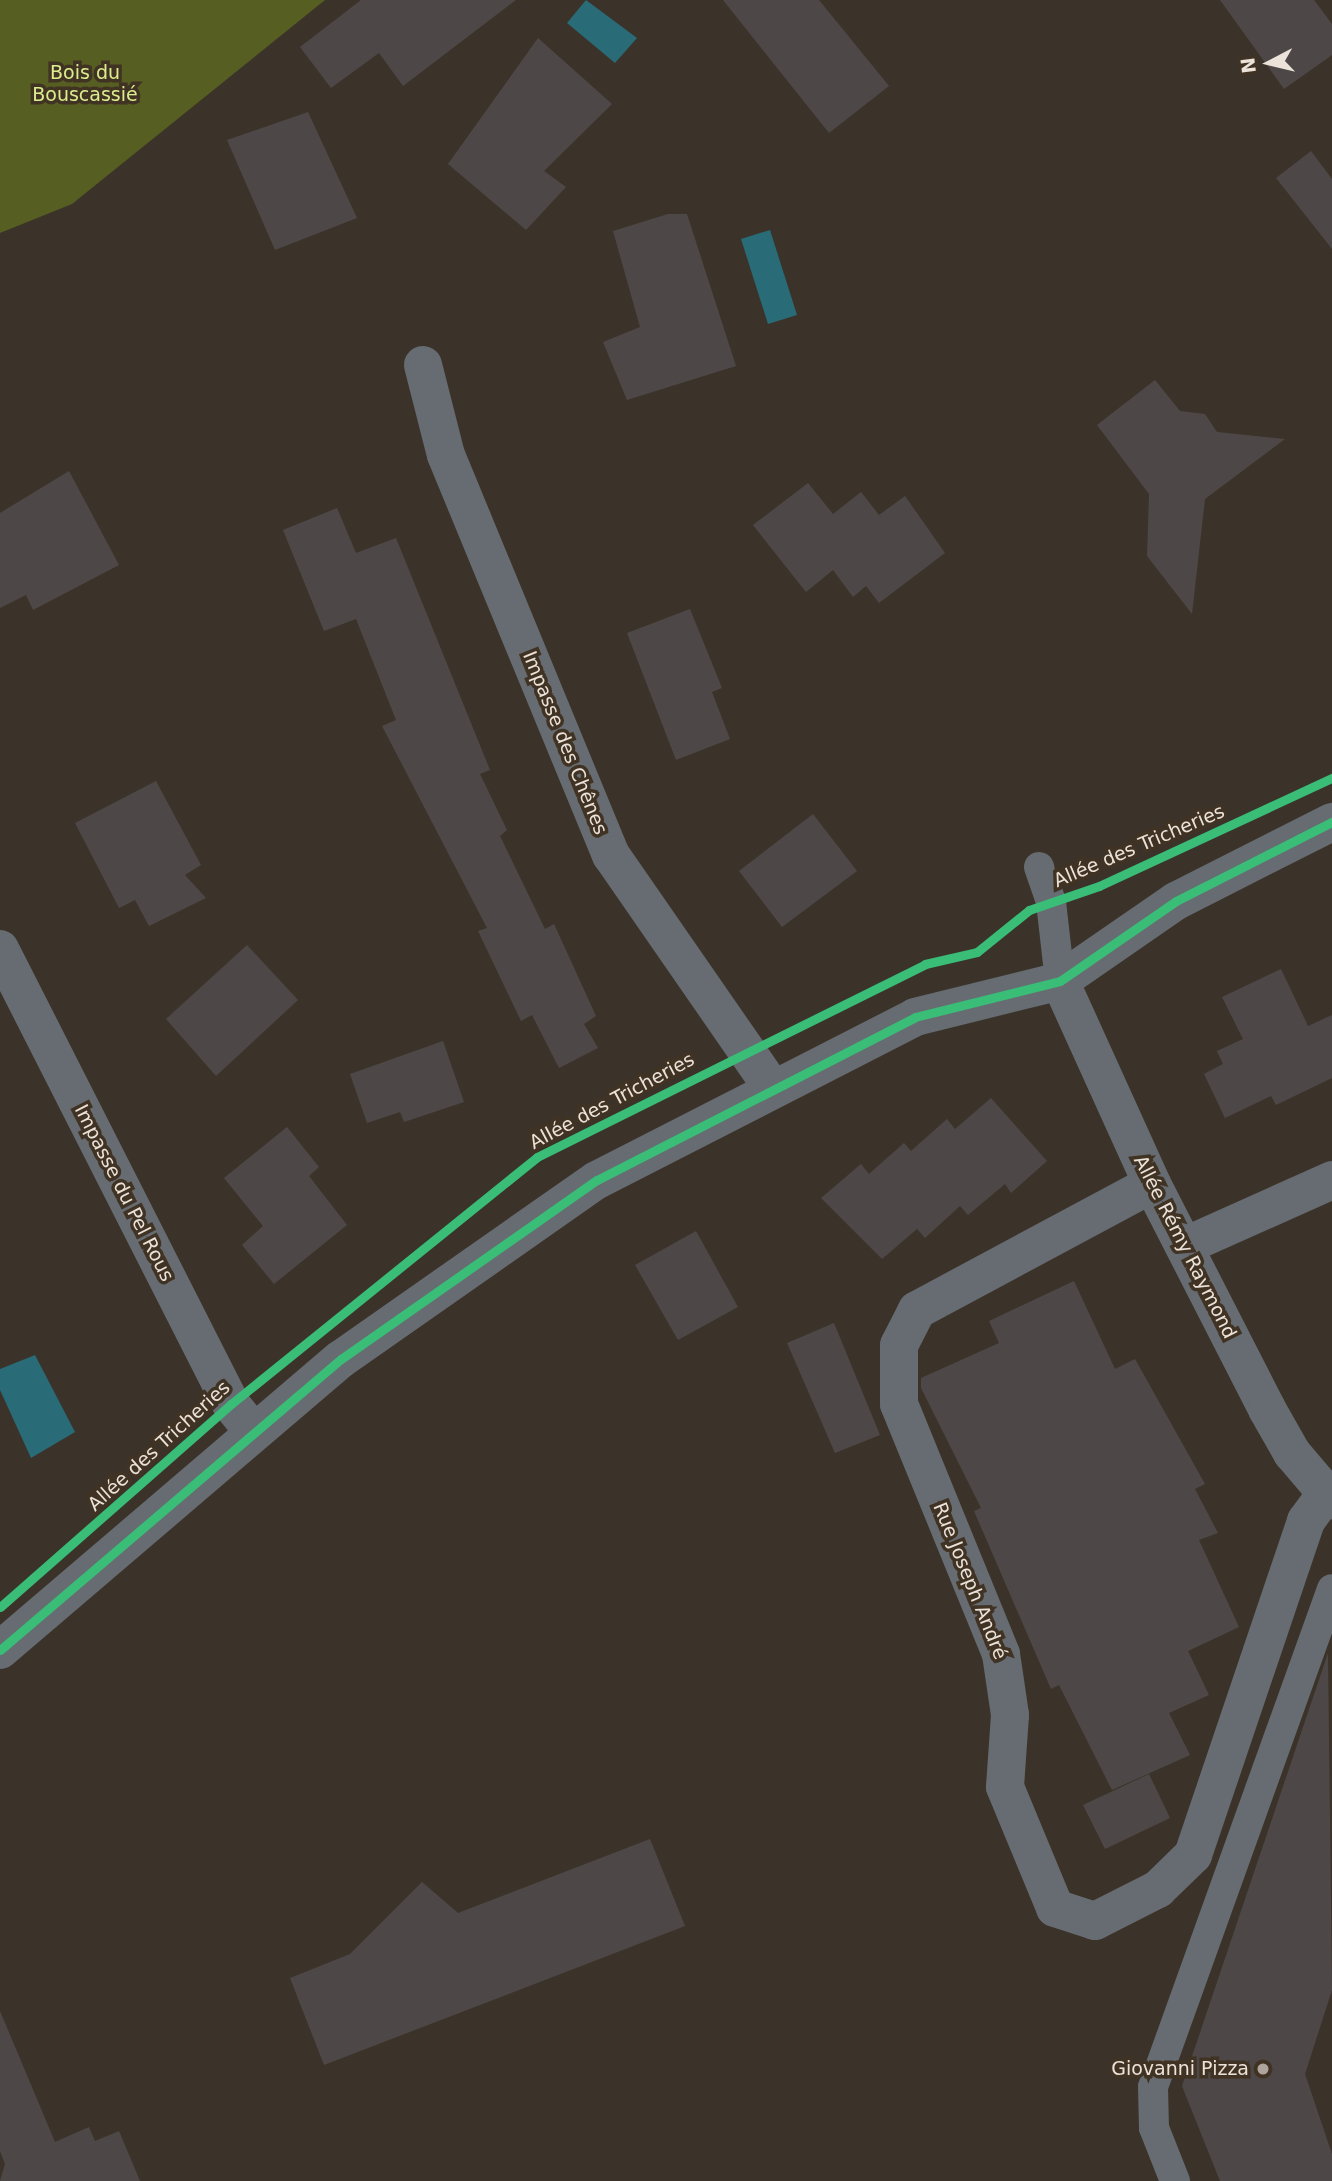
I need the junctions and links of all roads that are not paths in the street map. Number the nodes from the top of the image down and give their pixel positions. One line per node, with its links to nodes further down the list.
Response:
1 (423, 365): 6 (street, Impasse des Chênes)
2 (1332, 822): 5 (street)
3 (1039, 867): 5 (lane)
4 (0, 949): 10 (street, Impasse du Pel Rous)
5 (1060, 981): 6 (street); 8 (street, Allée Rémy Raymond)
6 (773, 1089): 10 (street)
7 (1332, 1180): 9 (street)
8 (1152, 1184): 9 (street, Allée Rémy Raymond); 11 (street, Rue Joseph André)
9 (1187, 1245): 11 (street, Allée Rémy Raymond)
10 (254, 1432): 13 (street)
11 (1329, 1498)
12 (1332, 1589): 14 (lane)
13 (0, 1650)
14 (1175, 2181)

